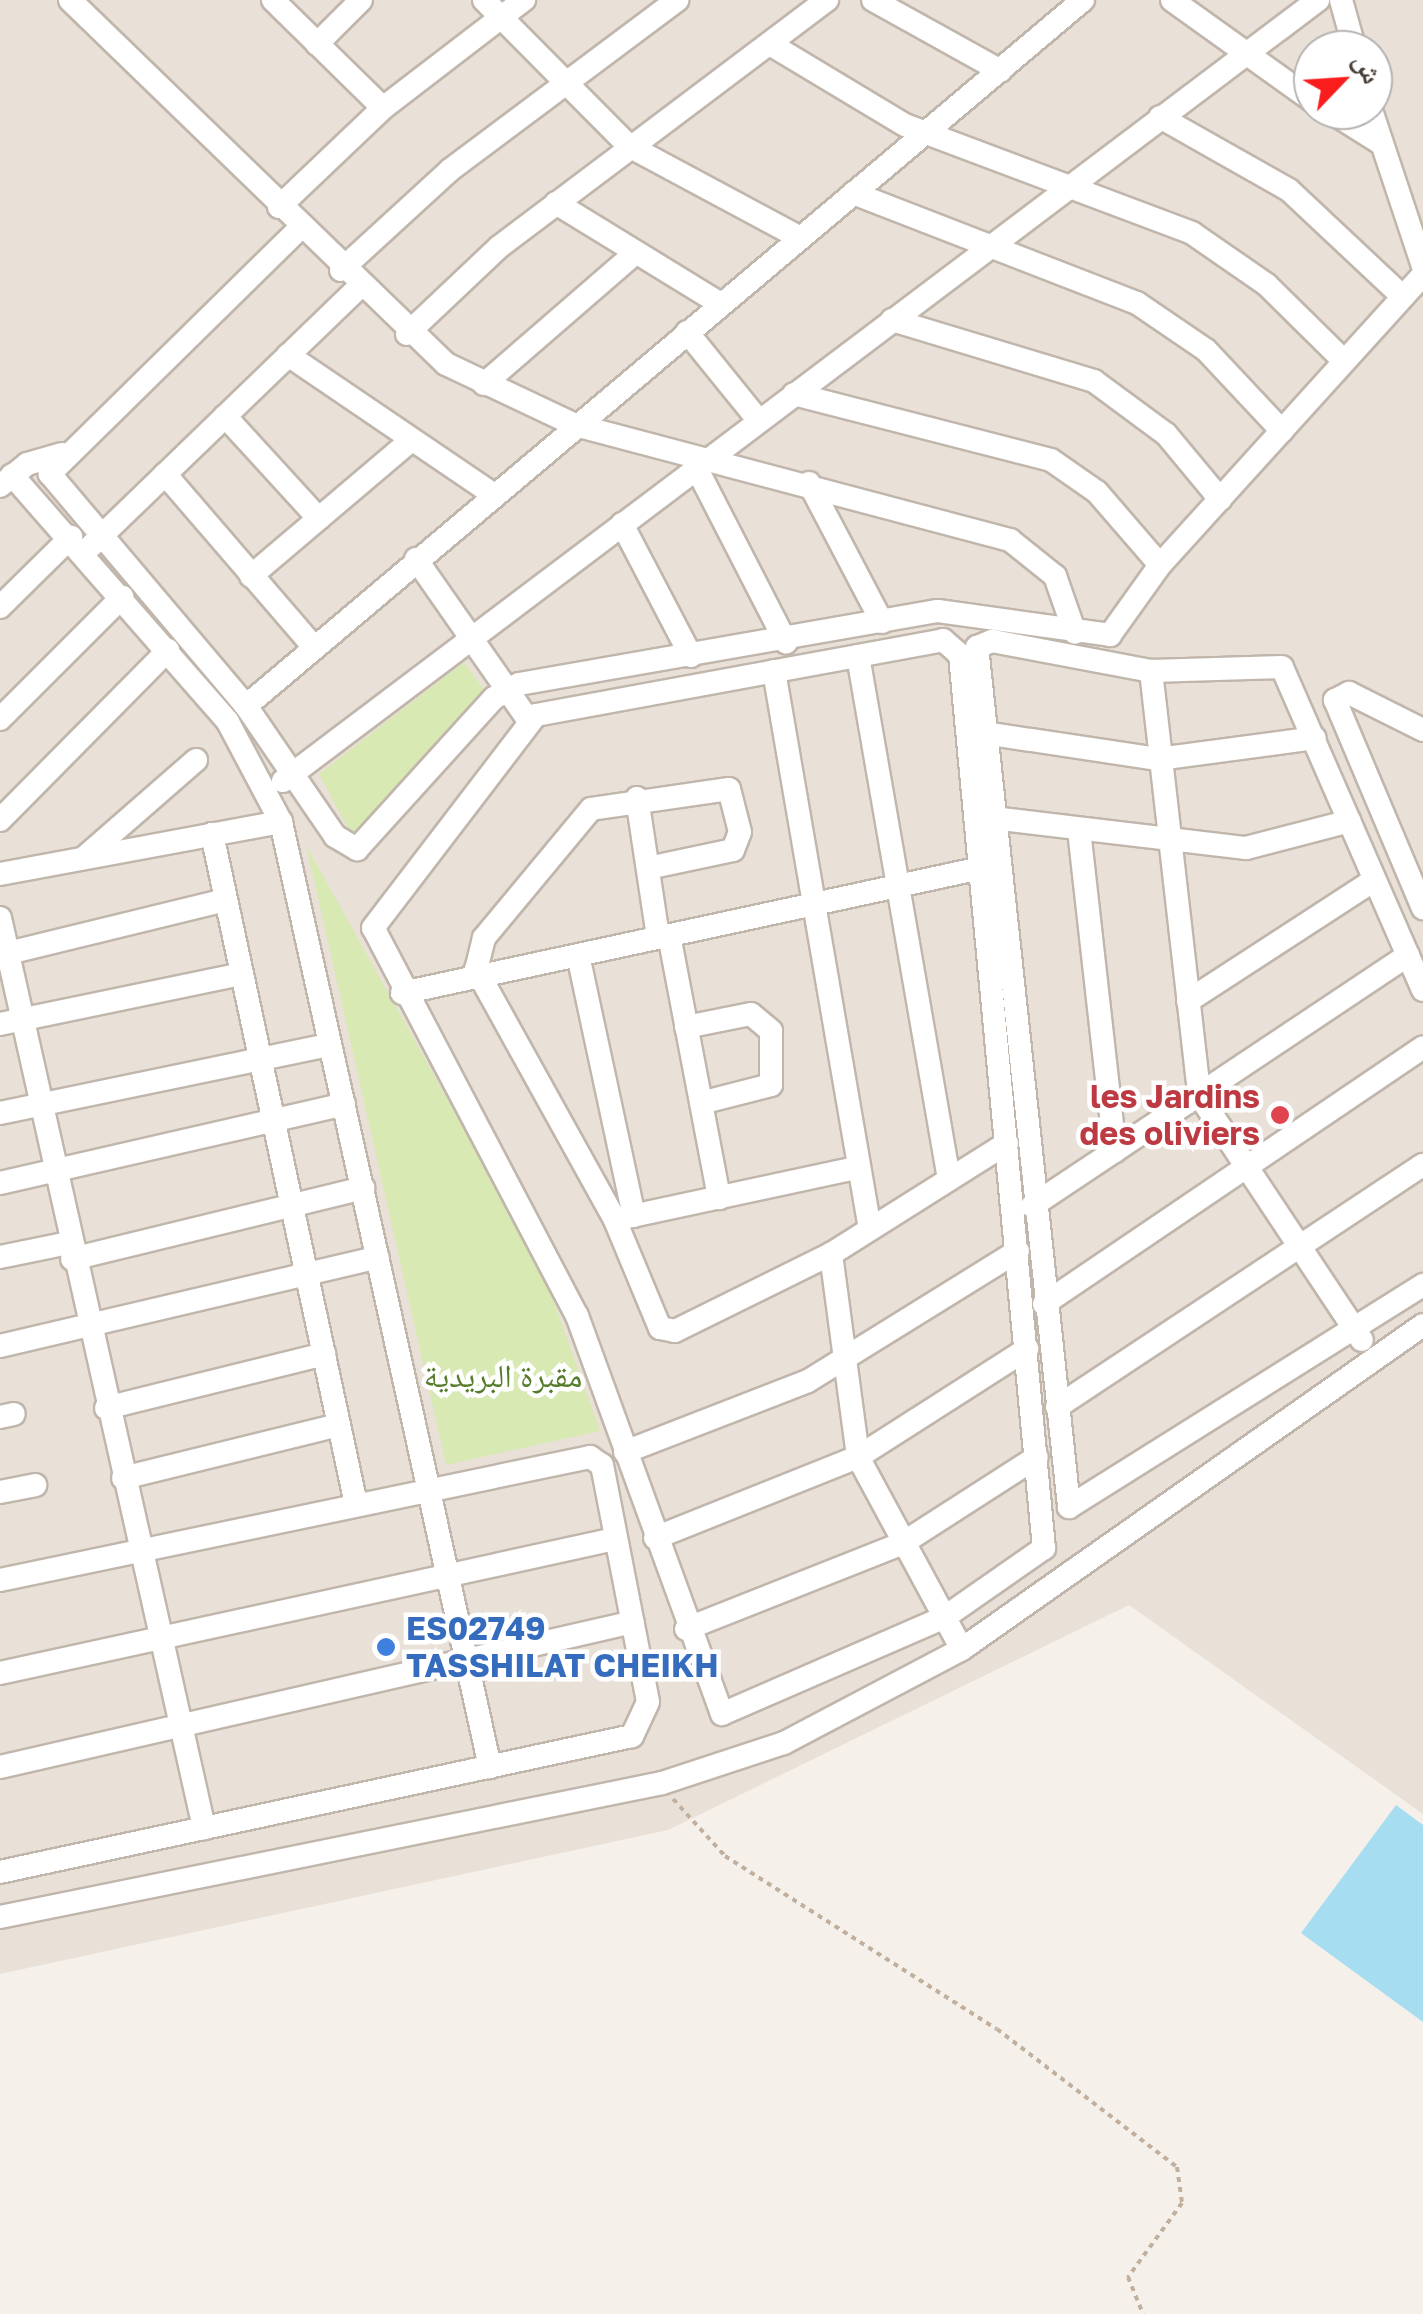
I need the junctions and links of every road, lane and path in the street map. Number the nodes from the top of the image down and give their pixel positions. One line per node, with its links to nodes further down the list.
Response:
1 (70, 0): 31 (street)
2 (272, 0): 15 (street)
3 (361, 0): 15 (street)
4 (484, 0): 13 (street)
5 (524, 0): 13 (street)
6 (677, 0): 19 (street)
7 (827, 0): 16 (street)
8 (873, 0): 18 (street)
9 (1084, 0): 18 (street)
10 (1318, 0): 17 (street)
11 (1341, 0): 14 (street)
12 (1182, 3): 17 (street)
13 (502, 17): 19 (street); 21 (street)
14 (1349, 30)
15 (317, 44): 21 (street)
16 (770, 44): 25 (street); 27 (street)
17 (1242, 56): 20 (street); 22 (street)
18 (1002, 70): 25 (street)
19 (566, 83): 27 (street); 37 (street)
20 (1293, 88)
21 (383, 108): 31 (street)
22 (1160, 117): 28 (street); 40 (street)
23 (1360, 130): 26 (street)
24 (1377, 130): 26 (street)
25 (928, 134): 28 (street); 29 (street)
26 (1380, 142): 36 (street)
27 (629, 146): 30 (street); 33 (street)
28 (1073, 181): 34 (street); 46 (street)
29 (853, 194): 33 (street); 34 (street)
30 (556, 203): 35 (street); 44 (street)
31 (280, 207): 32 (street)
32 (300, 228): 37 (street); 54 (street)
33 (799, 236): 41 (street)
34 (988, 242): 42 (street); 52 (street)
35 (632, 256): 41 (street); 47 (street)
36 (1423, 266)
37 (342, 270): 39 (street)
38 (1423, 276): 40 (street)
39 (358, 288): 44 (street); 45 (street)
40 (1403, 297): 46 (street)
41 (721, 304): 43 (street)
42 (892, 320): 48 (street); 60 (street)
43 (686, 332): 50 (street); 51 (street)
44 (408, 334): 47 (street)
45 (288, 355): 49 (street); 53 (street)
46 (1344, 361): 52 (street)
47 (484, 384): 51 (street)
48 (794, 394): 50 (street); 65 (street)
49 (226, 416): 56 (street); 61 (street)
50 (759, 421): 55 (street)
51 (575, 425): 55 (street); 59 (street)
52 (1282, 431): 60 (street)
53 (408, 443): 59 (street); 61 (street)
54 (62, 454): 57 (street); 63 (street)
55 (703, 466): 58 (street); 62 (street); 72 (street)
56 (165, 474): 63 (street); 66 (street)
57 (6, 480): 63 (street)
58 (809, 483): 69 (street); 70 (street)
59 (491, 493): 64 (street)
60 (1220, 499): 65 (street)
61 (319, 520): 66 (street)
62 (622, 524): 71 (street); 75 (street)
63 (85, 542): 67 (street); 68 (street); 80 (street)
64 (416, 559): 71 (street); 73 (street)
65 (1160, 565): 70 (street)
66 (251, 576): 73 (street)
67 (122, 598): 74 (street); 81 (street)
68 (0, 607)
69 (882, 622): 70 (street); 72 (street)
70 (1075, 634)
71 (474, 638): 79 (street); 88 (street)
72 (786, 642): 75 (street)
73 (314, 647): 80 (street)
74 (168, 650): 89 (street); 92 (street)
75 (692, 656): 79 (street)
76 (858, 656): 77 (street); 100 (street); 103 (street)
77 (774, 671): 82 (street); 106 (street)
78 (1150, 671): 84 (street); 85 (street); 86 (street)
79 (507, 688): 82 (street); 88 (street)
80 (246, 706): 88 (street)
81 (0, 719)
82 (529, 720): 115 (street)
83 (1423, 730): 104 (street)
84 (984, 733): 86 (street); 91 (street)
85 (1314, 738): 86 (street); 93 (street)
86 (1158, 759): 97 (street)
87 (196, 760): 98 (street)
88 (294, 772): 89 (street)
89 (270, 793): 94 (street)
90 (637, 798): 99 (street); 99 (street); 113 (street)
91 (993, 818): 95 (street); 139 (street)
92 (0, 820)
93 (1350, 821): 97 (street); 102 (street)
94 (282, 822): 96 (street); 119 (street)
95 (1079, 830): 97 (street); 129 (street)
96 (212, 834): 98 (street); 105 (street)
97 (1170, 844): 116 (street)
98 (84, 858): 101 (street)
99 (648, 868): 108 (street)
100 (981, 868): 103 (street); 128 (street)
101 (0, 874)
102 (1374, 880): 111 (street); 116 (street)
103 (898, 886): 106 (street); 134 (street)
104 (1421, 898)
105 (225, 900): 109 (street); 112 (street)
106 (812, 904): 108 (street); 131 (street)
107 (0, 918): 109 (street)
108 (664, 936): 110 (street); 118 (street)
109 (4, 955): 117 (street)
110 (578, 955): 113 (street); 140 (street)
111 (1408, 955): 114 (street); 122 (street)
112 (242, 974): 117 (street); 121 (street)
113 (477, 977): 115 (street); 140 (street)
114 (1423, 990)
115 (402, 993): 162 (street)
116 (1188, 1001): 122 (street)
117 (11, 1021): 125 (street)
118 (686, 1027): 123 (street); 123 (street)
119 (329, 1044): 121 (street); 124 (street)
120 (1423, 1047): 132 (street)
121 (260, 1060): 125 (street); 127 (street)
122 (1199, 1095): 129 (street); 132 (street)
123 (701, 1103): 137 (street)
124 (344, 1104): 127 (street); 136 (street)
125 (40, 1105): 126 (street); 133 (street)
126 (0, 1113)
127 (273, 1120): 133 (street); 138 (street)
128 (1007, 1143): 134 (street); 144 (street)
129 (1115, 1150): 139 (street)
130 (1423, 1166): 142 (street)
131 (857, 1168): 137 (street); 141 (street)
132 (1247, 1168): 142 (street); 150 (street)
133 (54, 1170): 135 (street); 143 (street)
134 (949, 1179): 141 (street)
135 (0, 1183)
136 (364, 1188): 138 (street); 146 (street)
137 (719, 1198): 140 (street)
138 (292, 1205): 143 (street); 148 (street)
139 (1032, 1206): 150 (street)
140 (624, 1218): 145 (street)
141 (870, 1229): 145 (street)
142 (1299, 1246): 153 (street); 159 (street)
143 (70, 1251): 147 (street); 152 (street)
144 (1018, 1251): 155 (street); 158 (street)
145 (830, 1254): 158 (street)
146 (378, 1257): 148 (street); 167 (street)
147 (0, 1258)
148 (307, 1275): 152 (street); 156 (street)
149 (1423, 1286): 153 (street)
150 (1044, 1304): 159 (street)
151 (1423, 1325): 157 (street)
152 (87, 1328): 154 (street); 160 (street)
153 (1356, 1330): 157 (street); 159 (street)
154 (0, 1346)
155 (1027, 1349): 163 (street); 164 (street)
156 (324, 1354): 160 (street); 161 (street)
157 (1374, 1358): 180 (street)
158 (843, 1362): 162 (street); 164 (street)
159 (1057, 1407)
160 (106, 1408): 165 (street)
161 (339, 1425): 165 (street); 169 (street)
162 (625, 1452): 170 (street)
163 (1037, 1456): 172 (street); 176 (street)
164 (858, 1457): 170 (street); 172 (street)
165 (123, 1478): 173 (street)
166 (35, 1485): 168 (street)
167 (428, 1489): 169 (street); 171 (street); 174 (street)
168 (0, 1492)
169 (356, 1504): 173 (street)
170 (655, 1538): 178 (street)
171 (615, 1539): 174 (street); 177 (street)
172 (903, 1543): 176 (street); 178 (street)
173 (139, 1547): 175 (street); 179 (street)
174 (446, 1574): 179 (street); 181 (street)
175 (0, 1580)
176 (945, 1617): 178 (street); 180 (street)
177 (633, 1622): 181 (street); 185 (street)
178 (686, 1629)
179 (160, 1636): 182 (street); 183 (street)
180 (962, 1650): 186 (street)
181 (466, 1660): 183 (street); 185 (street)
182 (0, 1673)
183 (180, 1722): 184 (street); 187 (street)
184 (0, 1767)
185 (490, 1767): 187 (street)
186 (662, 1783): 189 (street); 190 (path)
187 (204, 1828): 188 (street)
188 (0, 1872)
189 (0, 1917)
190 (1143, 2314)

